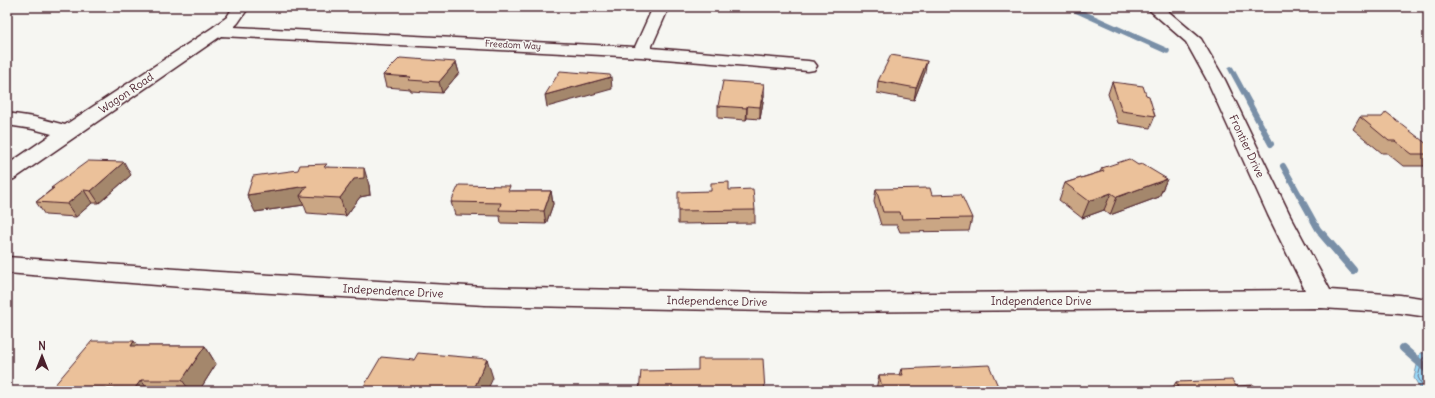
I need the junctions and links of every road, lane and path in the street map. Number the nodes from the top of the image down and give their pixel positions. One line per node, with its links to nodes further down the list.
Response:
1 (241, 7): 4 (street, Wagon Road)
2 (661, 7): 5 (street)
3 (1154, 7): 11 (street, Frontier Drive)
4 (218, 31): 5 (street, Freedom Way); 8 (street, Wagon Road)
5 (641, 52): 6 (street, Freedom Way)
6 (808, 66)
7 (7, 119): 8 (street)
8 (68, 132): 9 (street, Wagon Road)
9 (7, 175)
10 (7, 265): 11 (street, Independence Drive)
11 (1322, 299): 12 (street, Independence Drive)
12 (1428, 308)

